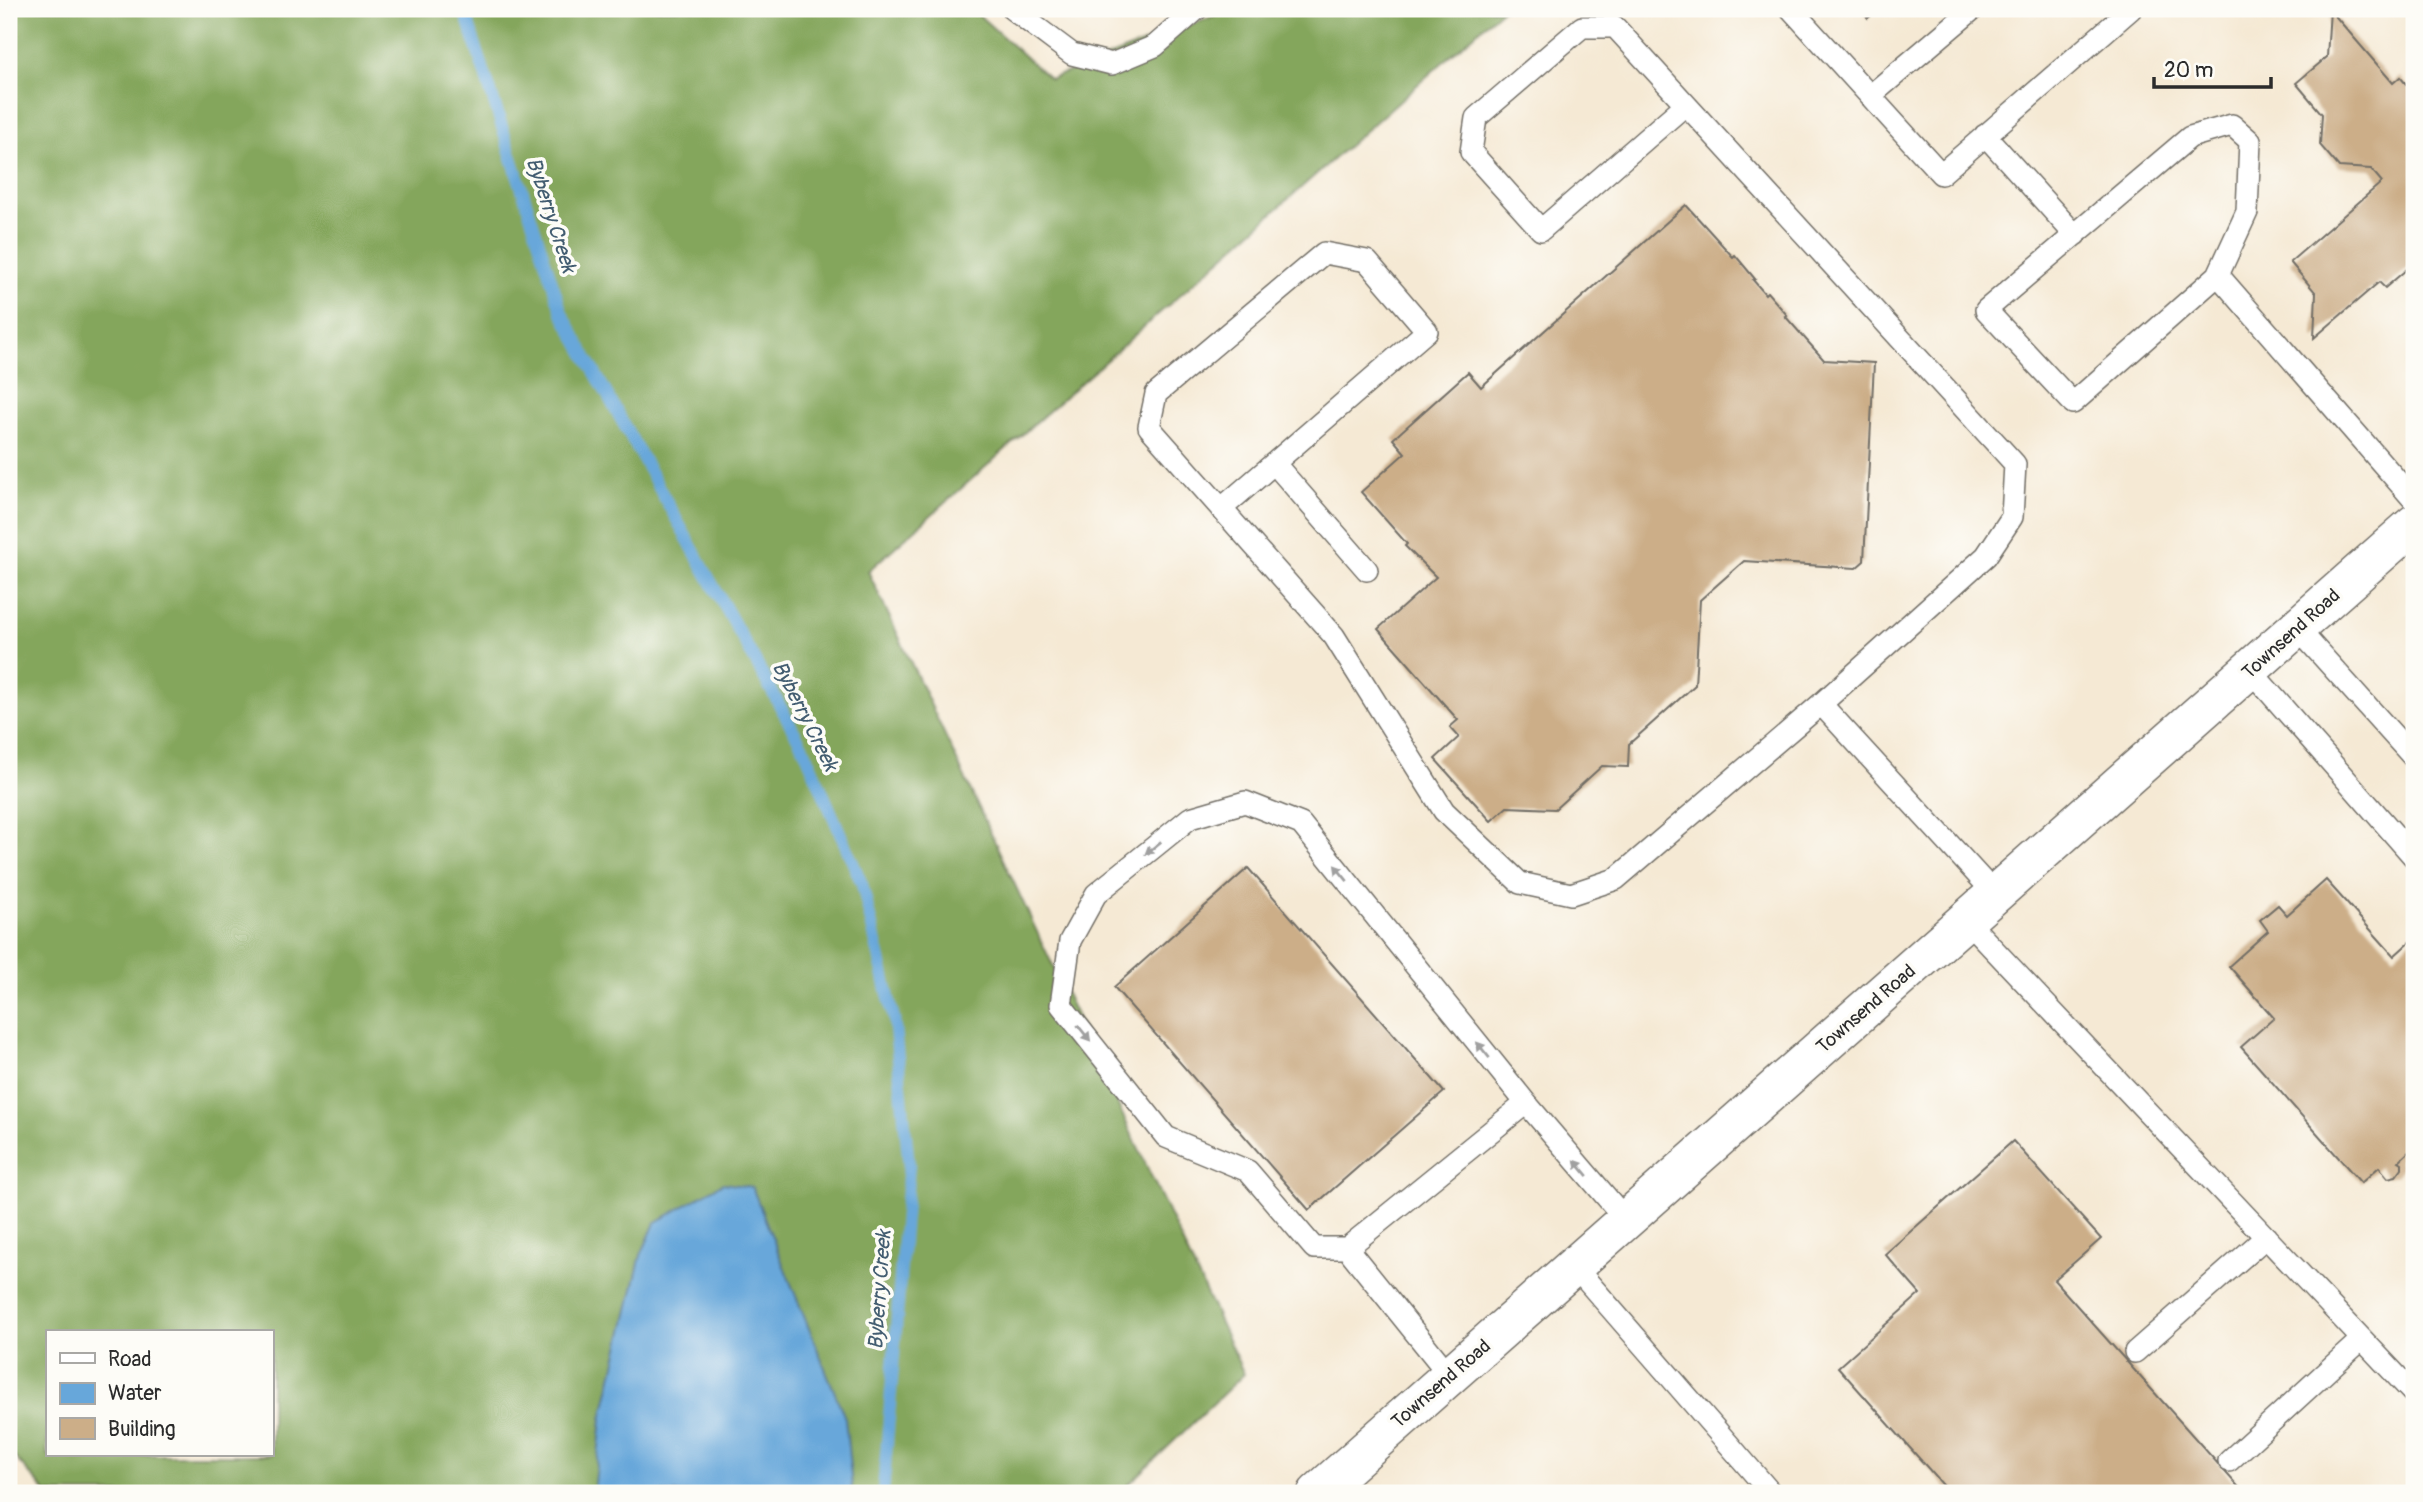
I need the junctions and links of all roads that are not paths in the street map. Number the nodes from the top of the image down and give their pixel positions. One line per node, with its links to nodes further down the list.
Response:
1 (1012, 9): 2 (lane)
2 (1197, 9)
3 (1791, 9): 6 (lane)
4 (1973, 9): 6 (lane)
5 (2131, 9): 8 (lane)
6 (1870, 96): 8 (lane)
7 (1685, 105): 7 (lane); 18 (lane)
8 (1985, 135): 9 (lane)
9 (2075, 234): 10 (lane); 10 (lane)
10 (2218, 275): 12 (lane)
11 (1274, 463): 13 (lane); 13 (lane); 15 (lane)
12 (2414, 500)
13 (1221, 509): 18 (lane)
14 (2414, 524): 16 (street, Townsend Road)
15 (1367, 570)
16 (2297, 628): 17 (street, Townsend Road); 19 (lane)
17 (2250, 670): 20 (lane); 21 (street, Townsend Road)
18 (1821, 704): 21 (lane)
19 (2414, 758)
20 (2414, 857)
21 (1995, 894): 22 (street, Townsend Road)
22 (1966, 920): 24 (street, Townsend Road); 25 (lane)
23 (1526, 1103): 24 (lane, one-way to 23); 26 (lane); 26 (lane, one-way to 26)
24 (1626, 1220): 27 (street, Townsend Road)
25 (2266, 1237): 28 (lane); 29 (lane)
26 (1347, 1248): 30 (lane)
27 (1574, 1266): 30 (street, Townsend Road); 33 (lane)
28 (2362, 1339): 31 (lane); 32 (lane)
29 (2135, 1352)
30 (1450, 1376): 34 (street, Townsend Road)
31 (2414, 1394)
32 (2229, 1461)
33 (1769, 1492)
34 (1317, 1493)

